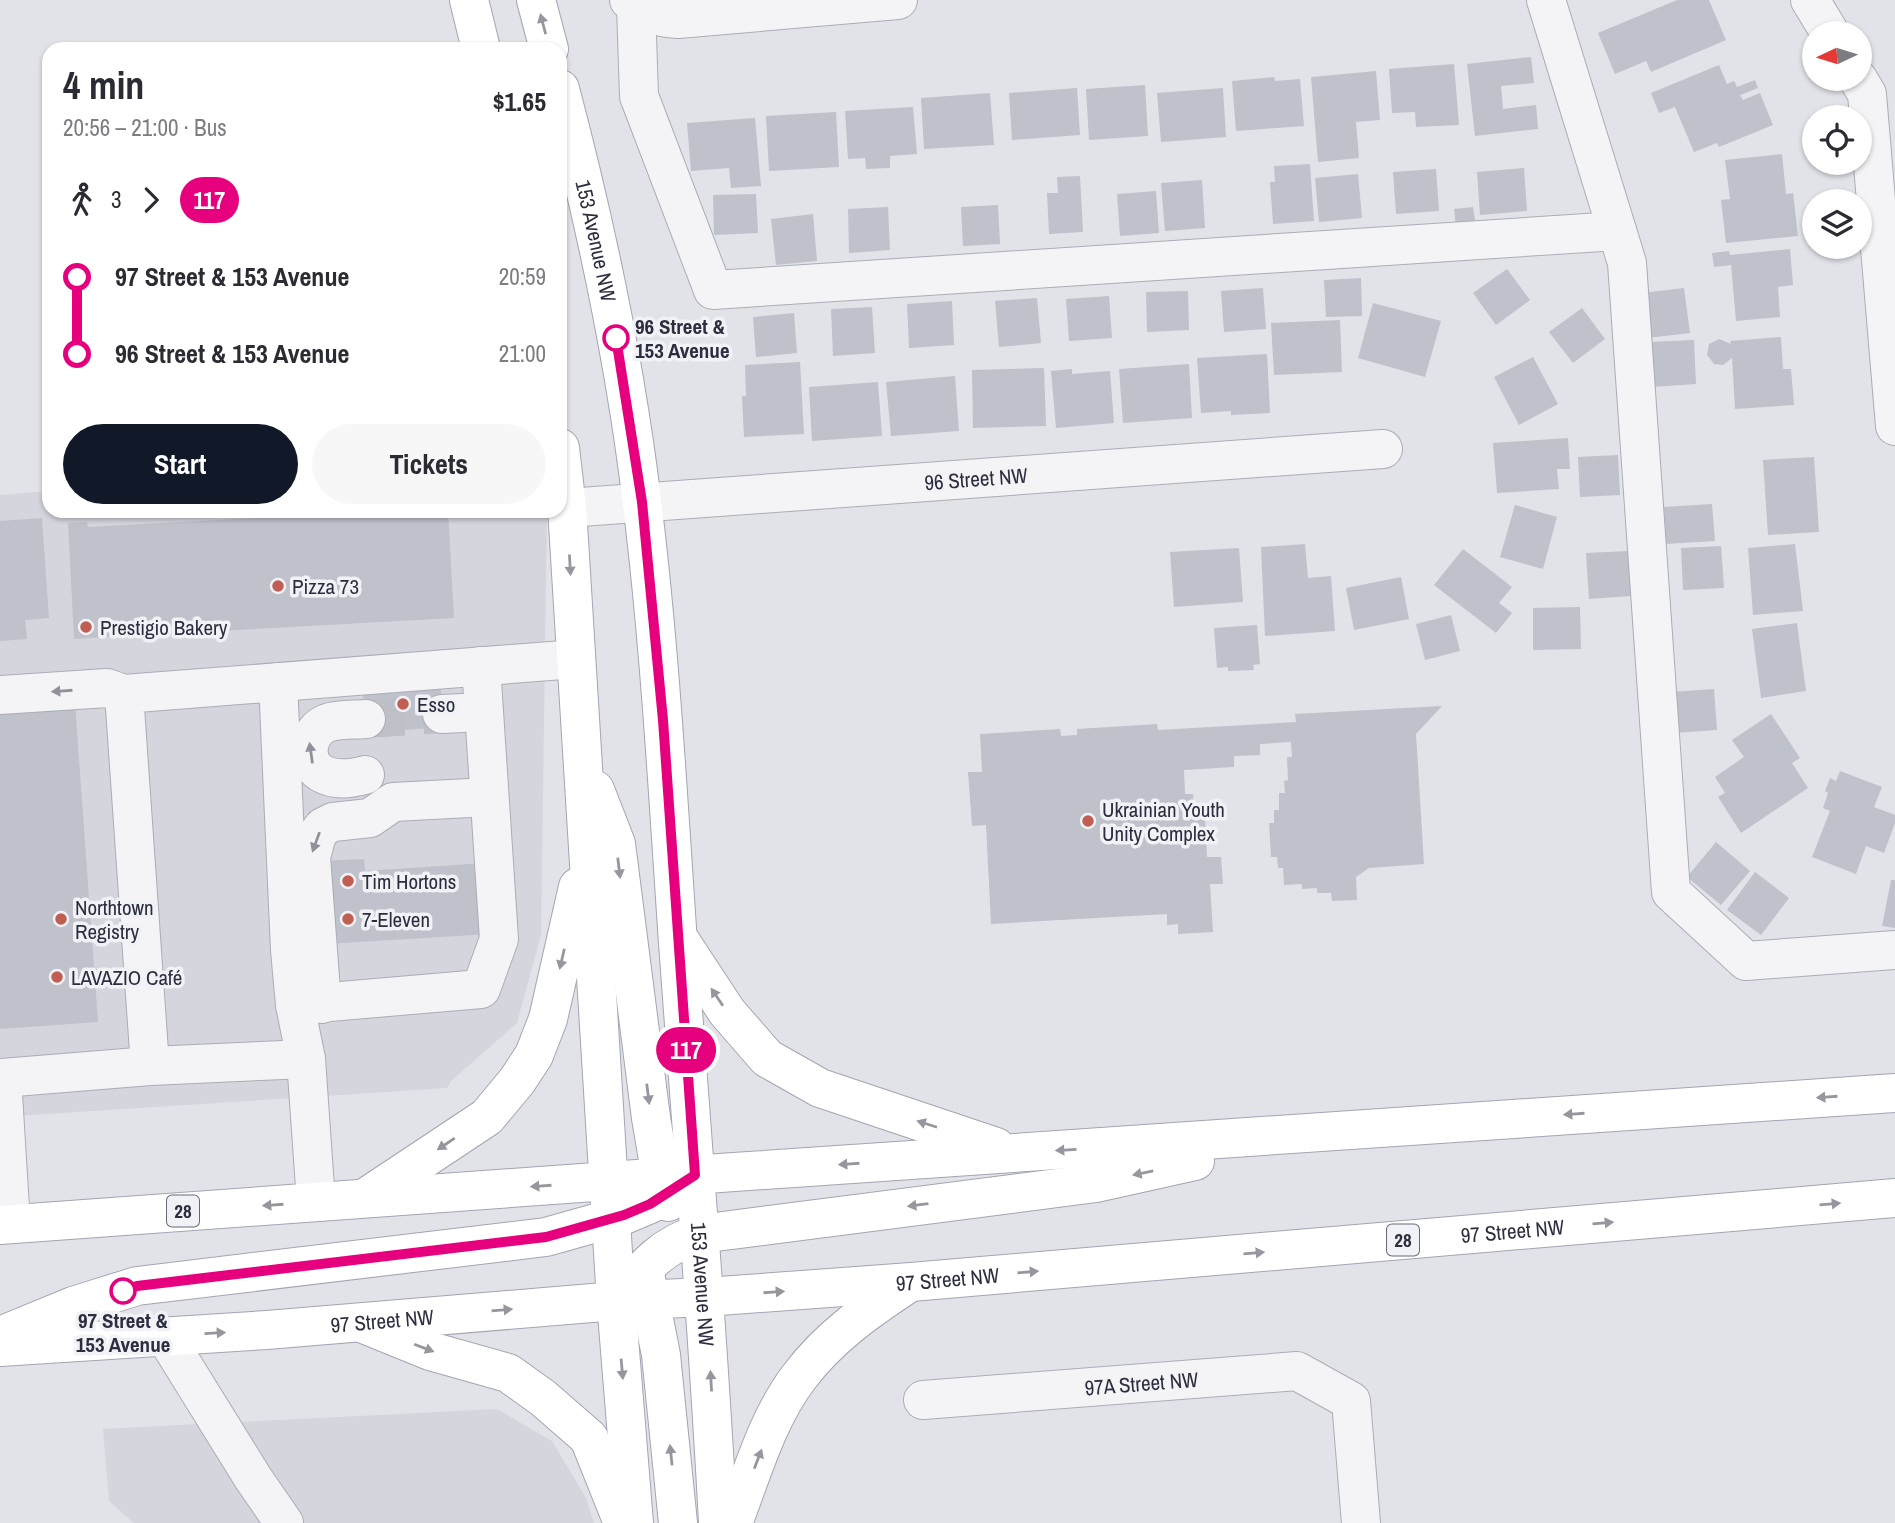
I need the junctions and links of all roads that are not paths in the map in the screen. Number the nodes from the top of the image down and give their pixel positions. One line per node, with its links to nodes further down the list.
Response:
1 (468, 0): 8 (main road)
2 (536, 0): 9 (main road, one-way to 2)
3 (898, 0): 6 (street)
4 (1546, 0): 12 (street)
5 (1810, 0): 7 (street)
6 (632, 4): 12 (street)
7 (1823, 21)
8 (479, 42)
9 (548, 42)
10 (1865, 91): 13 (street)
11 (567, 118): 16 (main road, 153 Avenue NW)
12 (1617, 230): 31 (street)
13 (1895, 418)
14 (1383, 449): 16 (street, 96 Street NW)
15 (567, 478): 16 (street, 96 Street NW)
16 (642, 502): 30 (main road, 153 Avenue NW)
17 (565, 518): 18 (main road, one-way to 18)
18 (576, 659): 19 (street); 26 (main road)
19 (481, 666): 20 (street); 23 (street)
20 (278, 682): 21 (street); 32 (street)
21 (124, 694): 22 (street, one-way to 22); 34 (street)
22 (0, 695)
23 (484, 712): 24 (street); 27 (street)
24 (442, 713)
25 (366, 719): 28 (street)
26 (582, 757): 29 (main road); 40 (main road, one-way to 40)
27 (489, 797): 28 (street); 32 (street)
28 (393, 802): 32 (street, one-way to 32)
29 (588, 844): 39 (main road); 41 (main road, one-way to 41)
30 (678, 937): 38 (main road, one-way to 30); 40 (main road, 153 Avenue NW)
31 (1895, 950)
32 (309, 1005): 33 (street)
33 (306, 1059): 34 (street); 43 (street)
34 (150, 1066): 35 (street)
35 (1, 1077): 45 (street)
36 (1895, 1093): 37 (main road, one-way to 37)
37 (1329, 1132): 38 (main road, one-way to 38); 46 (main road, one-way to 46)
38 (1015, 1153): 40 (main road, one-way to 40)
39 (609, 1181): 40 (main road); 41 (main road, one-way to 41); 44 (main road)
40 (674, 1183): 44 (main road); 46 (main road, 153 Avenue NW)
41 (365, 1198): 43 (main road, 28)
42 (1895, 1198): 47 (main road, 97 Street NW / 28, one-way to 42)
43 (316, 1202): 45 (main road, 28, one-way to 45)
44 (618, 1217): 48 (main road); 51 (main road)
45 (6, 1224)
46 (690, 1237): 48 (main road); 49 (main road, 153 Avenue NW)
47 (911, 1282): 49 (main road, 97 Street NW, one-way to 47); 60 (main road, one-way to 47)
48 (637, 1290): 49 (main road, 97 Street NW); 50 (main road, 97 Street NW, one-way to 48); 57 (main road, one-way to 57); 58 (main road, one-way to 48)
49 (706, 1297): 59 (main road, 153 Avenue NW, one-way to 49)
50 (360, 1322): 52 (main road, 97 Street NW, one-way to 50); 56 (main road, one-way to 56)
51 (0, 1336)
52 (165, 1336): 53 (main road, 97 Street NW); 55 (street)
53 (0, 1347)
54 (923, 1400): 61 (street, 97A Street NW)
55 (284, 1523)
56 (623, 1523)
57 (634, 1523)
58 (678, 1523)
59 (718, 1523)
60 (733, 1523)
61 (1361, 1523)

